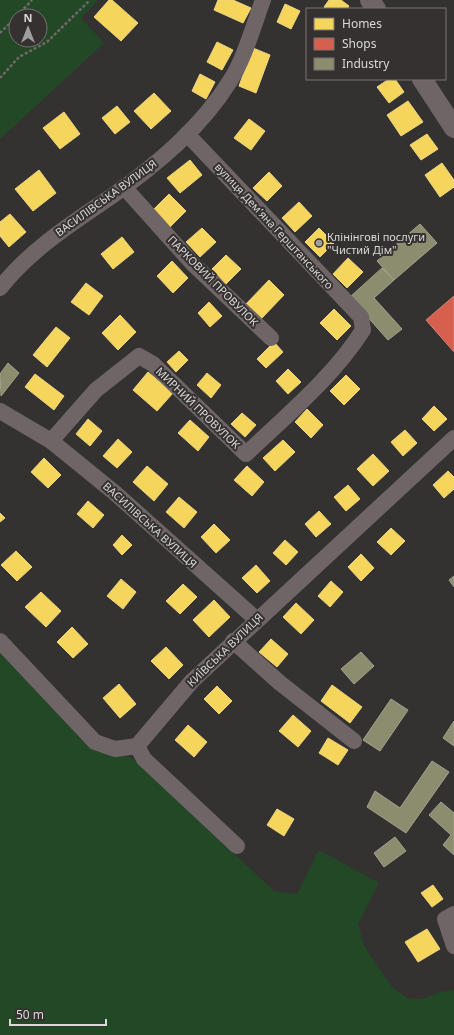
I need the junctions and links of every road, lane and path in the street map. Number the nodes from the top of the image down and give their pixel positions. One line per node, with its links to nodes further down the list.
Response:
1 (32, 0): 4 (path)
2 (90, 0): 7 (path)
3 (263, 0): 10 (street, ВАСИЛІВСЬКА ВУЛИЦЯ)
4 (24, 8)
5 (8, 24): 6 (path)
6 (0, 33)
7 (0, 78)
8 (423, 80): 9 (main road)
9 (454, 128)
10 (187, 134): 11 (street, ВАСИЛІВСЬКА ВУЛИЦЯ); 13 (street, вулиця Демʼяна Герштанського)
11 (124, 187): 12 (street, ВАСИЛІВСЬКА ВУЛИЦЯ); 14 (street, ПАРКОВИЙ ПРОВУЛОК)
12 (0, 288)
13 (361, 317): 17 (street, МИРНИЙ ПРОВУЛОК)
14 (271, 338)
15 (0, 411): 17 (street, ВАСИЛІВСЬКА ВУЛИЦЯ)
16 (454, 438): 18 (street, КИЇВСЬКА ВУЛИЦЯ)
17 (51, 441): 18 (street, ВАСИЛІВСЬКА ВУЛИЦЯ)
18 (256, 619): 20 (street, КИЇВСЬКА ВУЛИЦЯ)
19 (0, 641): 22 (street)
20 (233, 641): 21 (street); 22 (street, КИЇВСЬКА ВУЛИЦЯ)
21 (354, 741)
22 (137, 746): 23 (street)
23 (237, 846)
24 (454, 914): 25 (street)
25 (454, 946)

